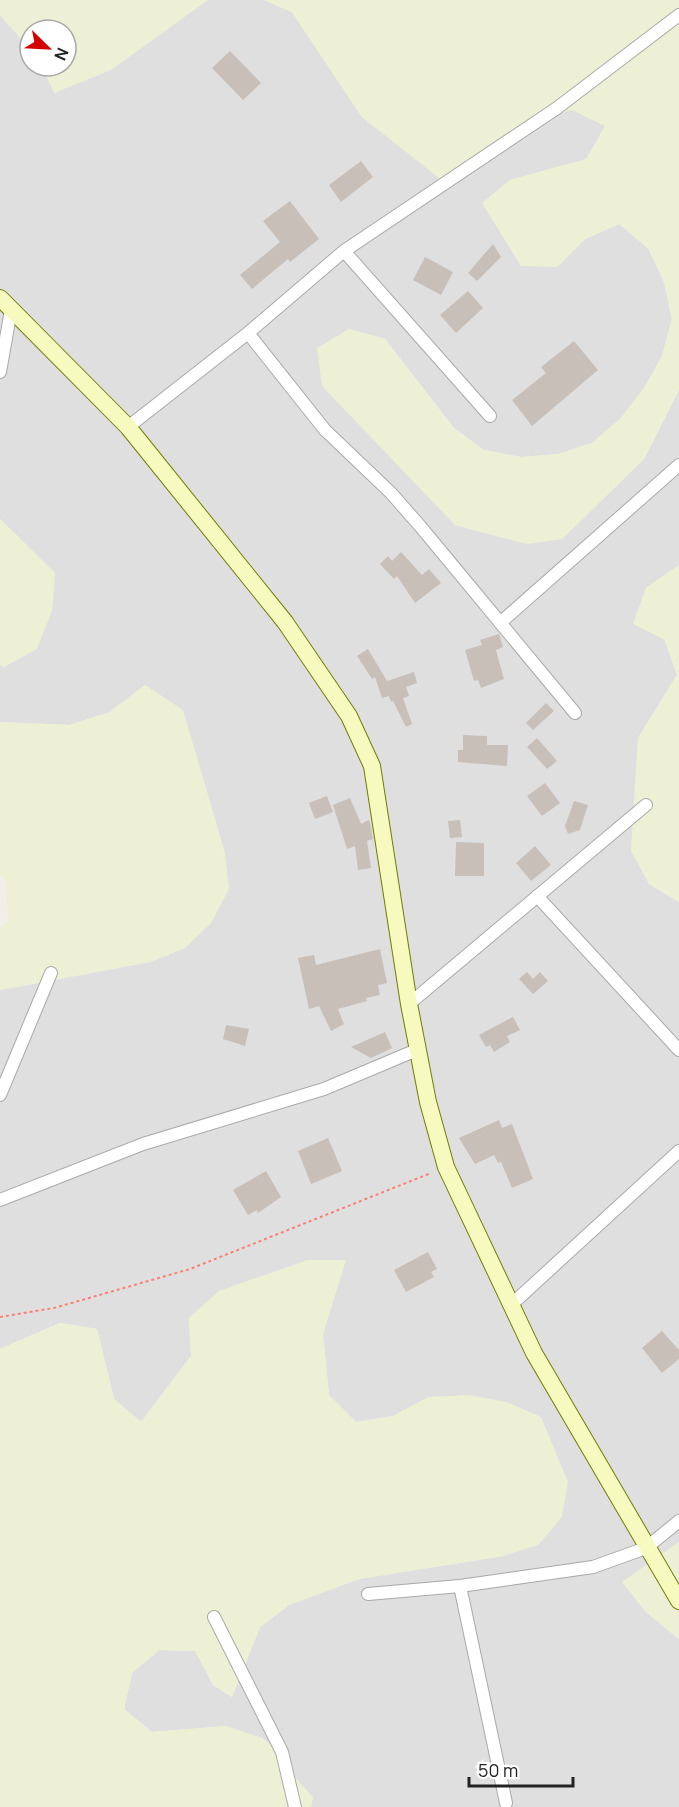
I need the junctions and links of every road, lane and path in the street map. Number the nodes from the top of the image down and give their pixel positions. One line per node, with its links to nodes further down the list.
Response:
1 (679, 15): 2 (street)
2 (344, 251): 4 (street); 6 (street)
3 (5, 304): 5 (street); 7 (main road)
4 (248, 333): 7 (street); 9 (street)
5 (0, 372)
6 (490, 416)
7 (128, 427): 14 (main road)
8 (679, 465): 9 (street)
9 (500, 623): 10 (street)
10 (575, 713)
11 (646, 804): 12 (street)
12 (537, 896): 14 (street); 16 (street)
13 (51, 973): 17 (street)
14 (410, 1004): 15 (main road)
15 (419, 1049): 19 (main road); 20 (street)
16 (679, 1050)
17 (0, 1095)
18 (679, 1151): 21 (street)
19 (446, 1167): 21 (main road); 22 (path)
20 (0, 1200)
21 (511, 1305): 24 (main road)
22 (0, 1317)
23 (679, 1521): 24 (street)
24 (646, 1548): 25 (street); 27 (main road)
25 (460, 1586): 26 (street); 29 (street)
26 (368, 1594)
27 (679, 1601)
28 (214, 1617): 30 (street)
29 (506, 1803)
30 (295, 1807)

